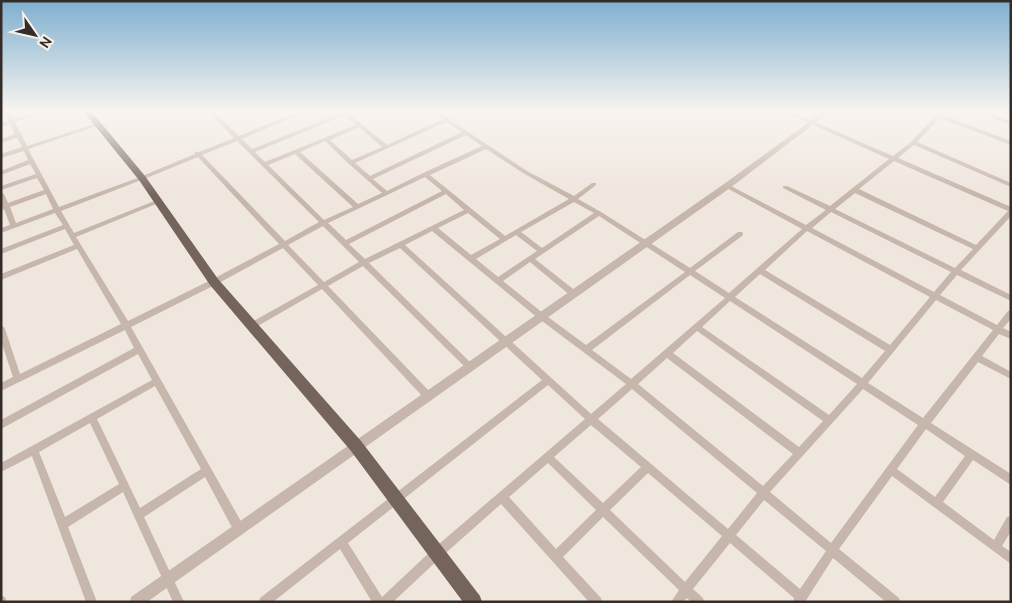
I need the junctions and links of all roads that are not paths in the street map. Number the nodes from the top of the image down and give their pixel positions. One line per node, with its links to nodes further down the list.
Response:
1 (21, 139): 18 (street)
2 (55, 139): 18 (street)
3 (108, 139): 30 (main road)
4 (230, 139): 21 (street)
5 (241, 139): 19 (street)
6 (279, 139): 19 (street)
7 (326, 139): 20 (street); 25 (street)
8 (377, 139): 17 (street)
9 (404, 139): 17 (street)
10 (452, 139): 31 (street)
11 (477, 139): 16 (street)
12 (790, 139): 34 (street)
13 (850, 139): 23 (street)
14 (917, 139): 15 (street)
15 (913, 143): 23 (street); 33 (street)
16 (487, 146): 28 (street); 42 (street)
17 (386, 147): 25 (street)
18 (26, 148): 22 (street); 24 (street)
19 (253, 150): 26 (street)
20 (296, 152): 26 (street); 45 (street)
21 (197, 153): 30 (street); 61 (street)
22 (1, 156)
23 (894, 158): 37 (street); 49 (street)
24 (32, 161): 27 (street); 29 (street)
25 (351, 163): 31 (street)
26 (266, 164): 51 (street)
27 (1, 173)
28 (425, 174): 39 (street); 40 (street)
29 (39, 175): 36 (street); 38 (street)
30 (142, 178): 43 (main road); 47 (street)
31 (370, 178): 40 (street)
32 (594, 184): 42 (street)
33 (1011, 185)
34 (727, 186): 55 (street); 62 (street)
35 (785, 187): 46 (street)
36 (1, 188)
37 (855, 190): 46 (street); 66 (street)
38 (47, 191): 44 (street); 47 (street)
39 (446, 192): 48 (street); 63 (street)
40 (386, 193): 45 (street)
41 (1, 194): 44 (street)
42 (574, 199): 50 (street); 57 (street)
43 (159, 202): 59 (street); 76 (main road)
44 (4, 207): 52 (street)
45 (357, 207): 51 (street)
46 (832, 209): 55 (street); 73 (street)
47 (57, 210): 52 (street); 53 (street)
48 (469, 210): 54 (street); 60 (street)
49 (1011, 211): 66 (street)
50 (599, 213): 62 (street); 67 (street)
51 (325, 222): 61 (street); 63 (street)
52 (14, 226): 56 (street)
53 (66, 226): 59 (street); 68 (street)
54 (433, 228): 64 (street); 69 (street)
55 (806, 228): 72 (street); 80 (street)
56 (1, 231)
57 (516, 232): 60 (street); 67 (street)
58 (740, 234): 74 (street)
59 (72, 236): 65 (street)
60 (504, 239): 69 (street)
61 (283, 243): 76 (street); 78 (street)
62 (646, 243): 74 (street); 79 (street)
63 (346, 244): 71 (street)
64 (400, 244): 71 (street); 91 (street)
65 (78, 246): 75 (street); 85 (street)
66 (977, 248): 73 (street)
67 (542, 251): 70 (street)
68 (1, 252)
69 (470, 259): 77 (street)
70 (531, 259): 77 (street); 79 (street)
71 (365, 262): 78 (street); 97 (street)
72 (759, 270): 81 (street); 94 (street)
73 (957, 270): 80 (street); 82 (street)
74 (690, 272): 81 (street); 93 (street)
75 (1, 277)
76 (214, 282): 85 (street); 86 (main road)
77 (497, 282): 84 (street)
78 (323, 285): 86 (street); 105 (street)
79 (574, 294): 84 (street)
80 (936, 295): 88 (street); 94 (street)
81 (730, 298): 87 (street); 102 (street)
82 (1011, 298)
83 (1011, 314): 88 (street)
84 (541, 316): 91 (street); 93 (street)
85 (126, 325): 92 (street); 99 (street)
86 (254, 325): 111 (main road)
87 (697, 327): 95 (street); 108 (street)
88 (999, 330): 90 (street); 96 (street)
89 (2, 335): 99 (street)
90 (1011, 336)
91 (505, 342): 97 (street); 100 (street)
92 (139, 349): 101 (street); 110 (street)
93 (586, 350): 103 (street)
94 (891, 350): 102 (street)
95 (667, 353): 103 (street); 113 (street)
96 (978, 358): 98 (street); 109 (street)
97 (470, 366): 105 (street)
98 (1011, 376)
99 (18, 379): 104 (street)
100 (548, 380): 107 (street); 124 (street)
101 (157, 381): 106 (street); 118 (street)
102 (863, 383): 108 (street); 109 (street)
103 (632, 384): 107 (street); 122 (street)
104 (1, 387)
105 (428, 396): 111 (street)
106 (92, 417): 112 (street); 121 (street)
107 (591, 419): 115 (street); 116 (street)
108 (829, 420): 113 (street)
109 (925, 423): 114 (street); 119 (street)
110 (1, 425)
111 (356, 446): 124 (main road); 130 (street)
112 (34, 450): 117 (street); 129 (street)
113 (799, 453): 122 (street)
114 (972, 454): 120 (street); 125 (street)
115 (548, 457): 123 (street); 126 (street)
116 (648, 467): 126 (street); 131 (street)
117 (1, 468)
118 (207, 470): 127 (street); 130 (street)
119 (891, 470): 125 (street); 134 (street)
120 (1011, 480)
121 (124, 486): 127 (street); 129 (street)
122 (764, 492): 131 (street); 134 (street)
123 (502, 496): 135 (street); 136 (street)
124 (396, 499): 132 (street); 135 (main road)
125 (936, 503): 133 (street)
126 (604, 510): 136 (street); 139 (street)
127 (138, 515): 138 (street)
128 (1011, 521): 133 (street)
129 (62, 525): 142 (street)
130 (239, 528): 138 (street)
131 (729, 535): 139 (street); 141 (street)
132 (341, 542): 140 (street); 145 (street)
133 (995, 547): 137 (street)
134 (833, 549): 141 (street); 151 (street)
135 (436, 554): 146 (street); 147 (main road)
136 (556, 556): 148 (street)
137 (1011, 559)
138 (168, 579): 143 (street); 144 (street)
139 (687, 589): 149 (street); 150 (street)
140 (272, 599)
141 (799, 599)
142 (92, 602)
143 (136, 602)
144 (179, 602)
145 (379, 602)
146 (385, 602)
147 (474, 602)
148 (597, 602)
149 (676, 602)
150 (699, 602)
151 (895, 602)

